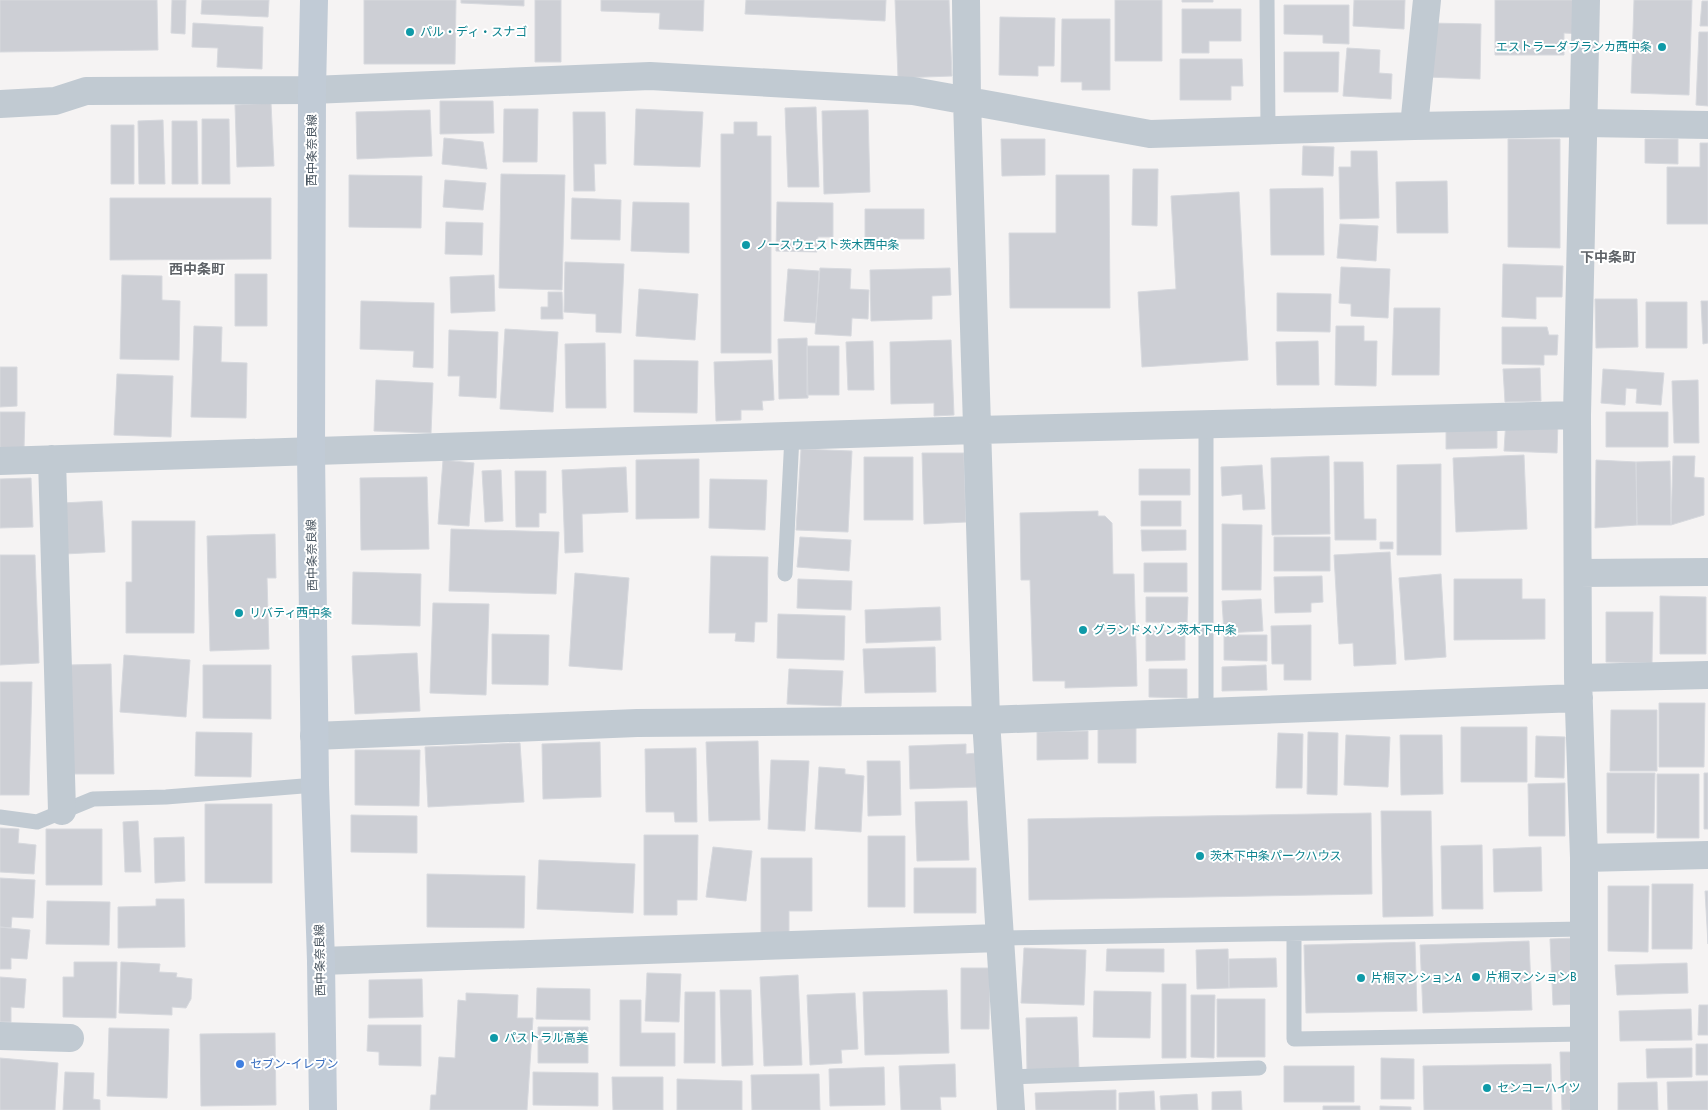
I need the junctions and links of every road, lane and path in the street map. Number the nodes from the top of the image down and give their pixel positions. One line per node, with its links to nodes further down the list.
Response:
1 (314, 0): 6 (street, 西中条奈良線)
2 (966, 0): 7 (street)
3 (1267, 0): 12 (lane)
4 (1427, 0): 11 (street)
5 (1586, 0): 9 (street)
6 (312, 90): 7 (street); 8 (street); 17 (street, 西中条奈良線)
7 (967, 100): 12 (street); 15 (street)
8 (0, 104)
9 (1584, 123): 10 (street); 11 (street); 13 (street)
10 (1708, 125)
11 (1414, 126): 12 (street)
12 (1268, 130)
13 (1577, 415): 14 (street); 21 (street)
14 (1206, 424): 15 (street); 25 (lane)
15 (977, 430): 16 (street); 26 (street)
16 (792, 436): 17 (street); 22 (lane)
17 (311, 451): 18 (street); 27 (street, 西中条奈良線)
18 (52, 459): 19 (street); 29 (street)
19 (0, 461)
20 (1708, 572): 21 (street)
21 (1578, 573): 24 (street)
22 (785, 574)
23 (1708, 674): 24 (street)
24 (1579, 688): 25 (street); 32 (street)
25 (1206, 712): 26 (street)
26 (986, 720): 27 (street); 35 (street)
27 (314, 736): 28 (street, 西中条奈良線)
28 (315, 785): 29 (lane); 36 (street, 西中条奈良線)
29 (62, 812): 30 (lane)
30 (0, 817)
31 (1708, 854): 32 (street)
32 (1584, 858): 33 (street)
33 (1583, 929): 34 (lane); 37 (street)
34 (1294, 934): 35 (lane); 37 (lane)
35 (999, 938): 36 (street); 41 (street)
36 (321, 961): 42 (street, 西中条奈良線)
37 (1584, 1034): 44 (street)
38 (0, 1036): 39 (street)
39 (70, 1038)
40 (1259, 1068): 41 (lane)
41 (1009, 1077): 43 (street)
42 (323, 1110)
43 (1011, 1110)
44 (1584, 1110)

